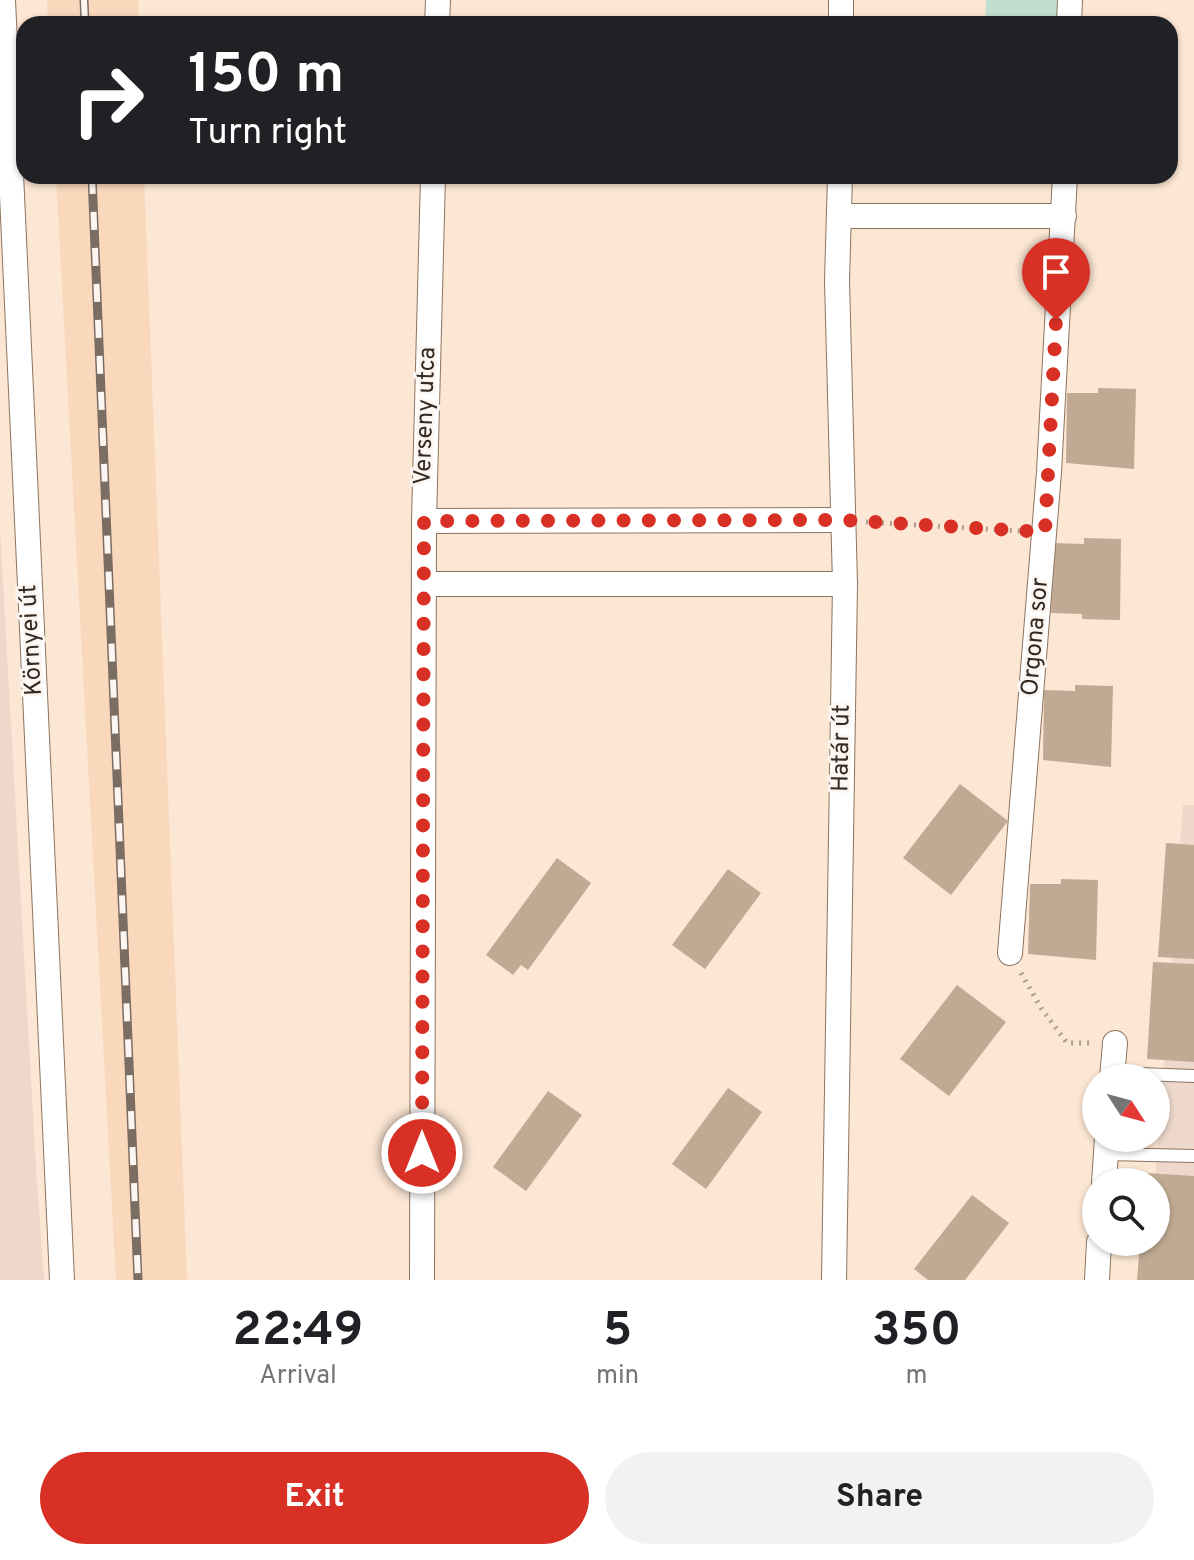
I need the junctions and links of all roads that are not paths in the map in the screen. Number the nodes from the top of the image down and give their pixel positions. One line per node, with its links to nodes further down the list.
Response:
1 (3, 0): 19 (street, Környei út)
2 (433, 184): 8 (street, Verseny utca)
3 (840, 184): 5 (street, Határ út)
4 (1065, 184): 6 (street, Orgona sor)
5 (840, 216): 6 (street); 7 (street, Határ út)
6 (1064, 216): 11 (street, Orgona sor)
7 (842, 520): 8 (street); 10 (street, Határ út)
8 (424, 521): 9 (street, Verseny utca)
9 (424, 584): 10 (street); 20 (street, Verseny utca)
10 (845, 584): 21 (street, Határ út)
11 (1010, 953)
12 (1115, 1043): 13 (street)
13 (1113, 1064)
14 (1170, 1076): 15 (lane)
15 (1194, 1076)
16 (1159, 1152): 17 (lane)
17 (1194, 1156)
18 (1098, 1256): 22 (street)
19 (62, 1280)
20 (422, 1280)
21 (834, 1280)
22 (1097, 1280)

